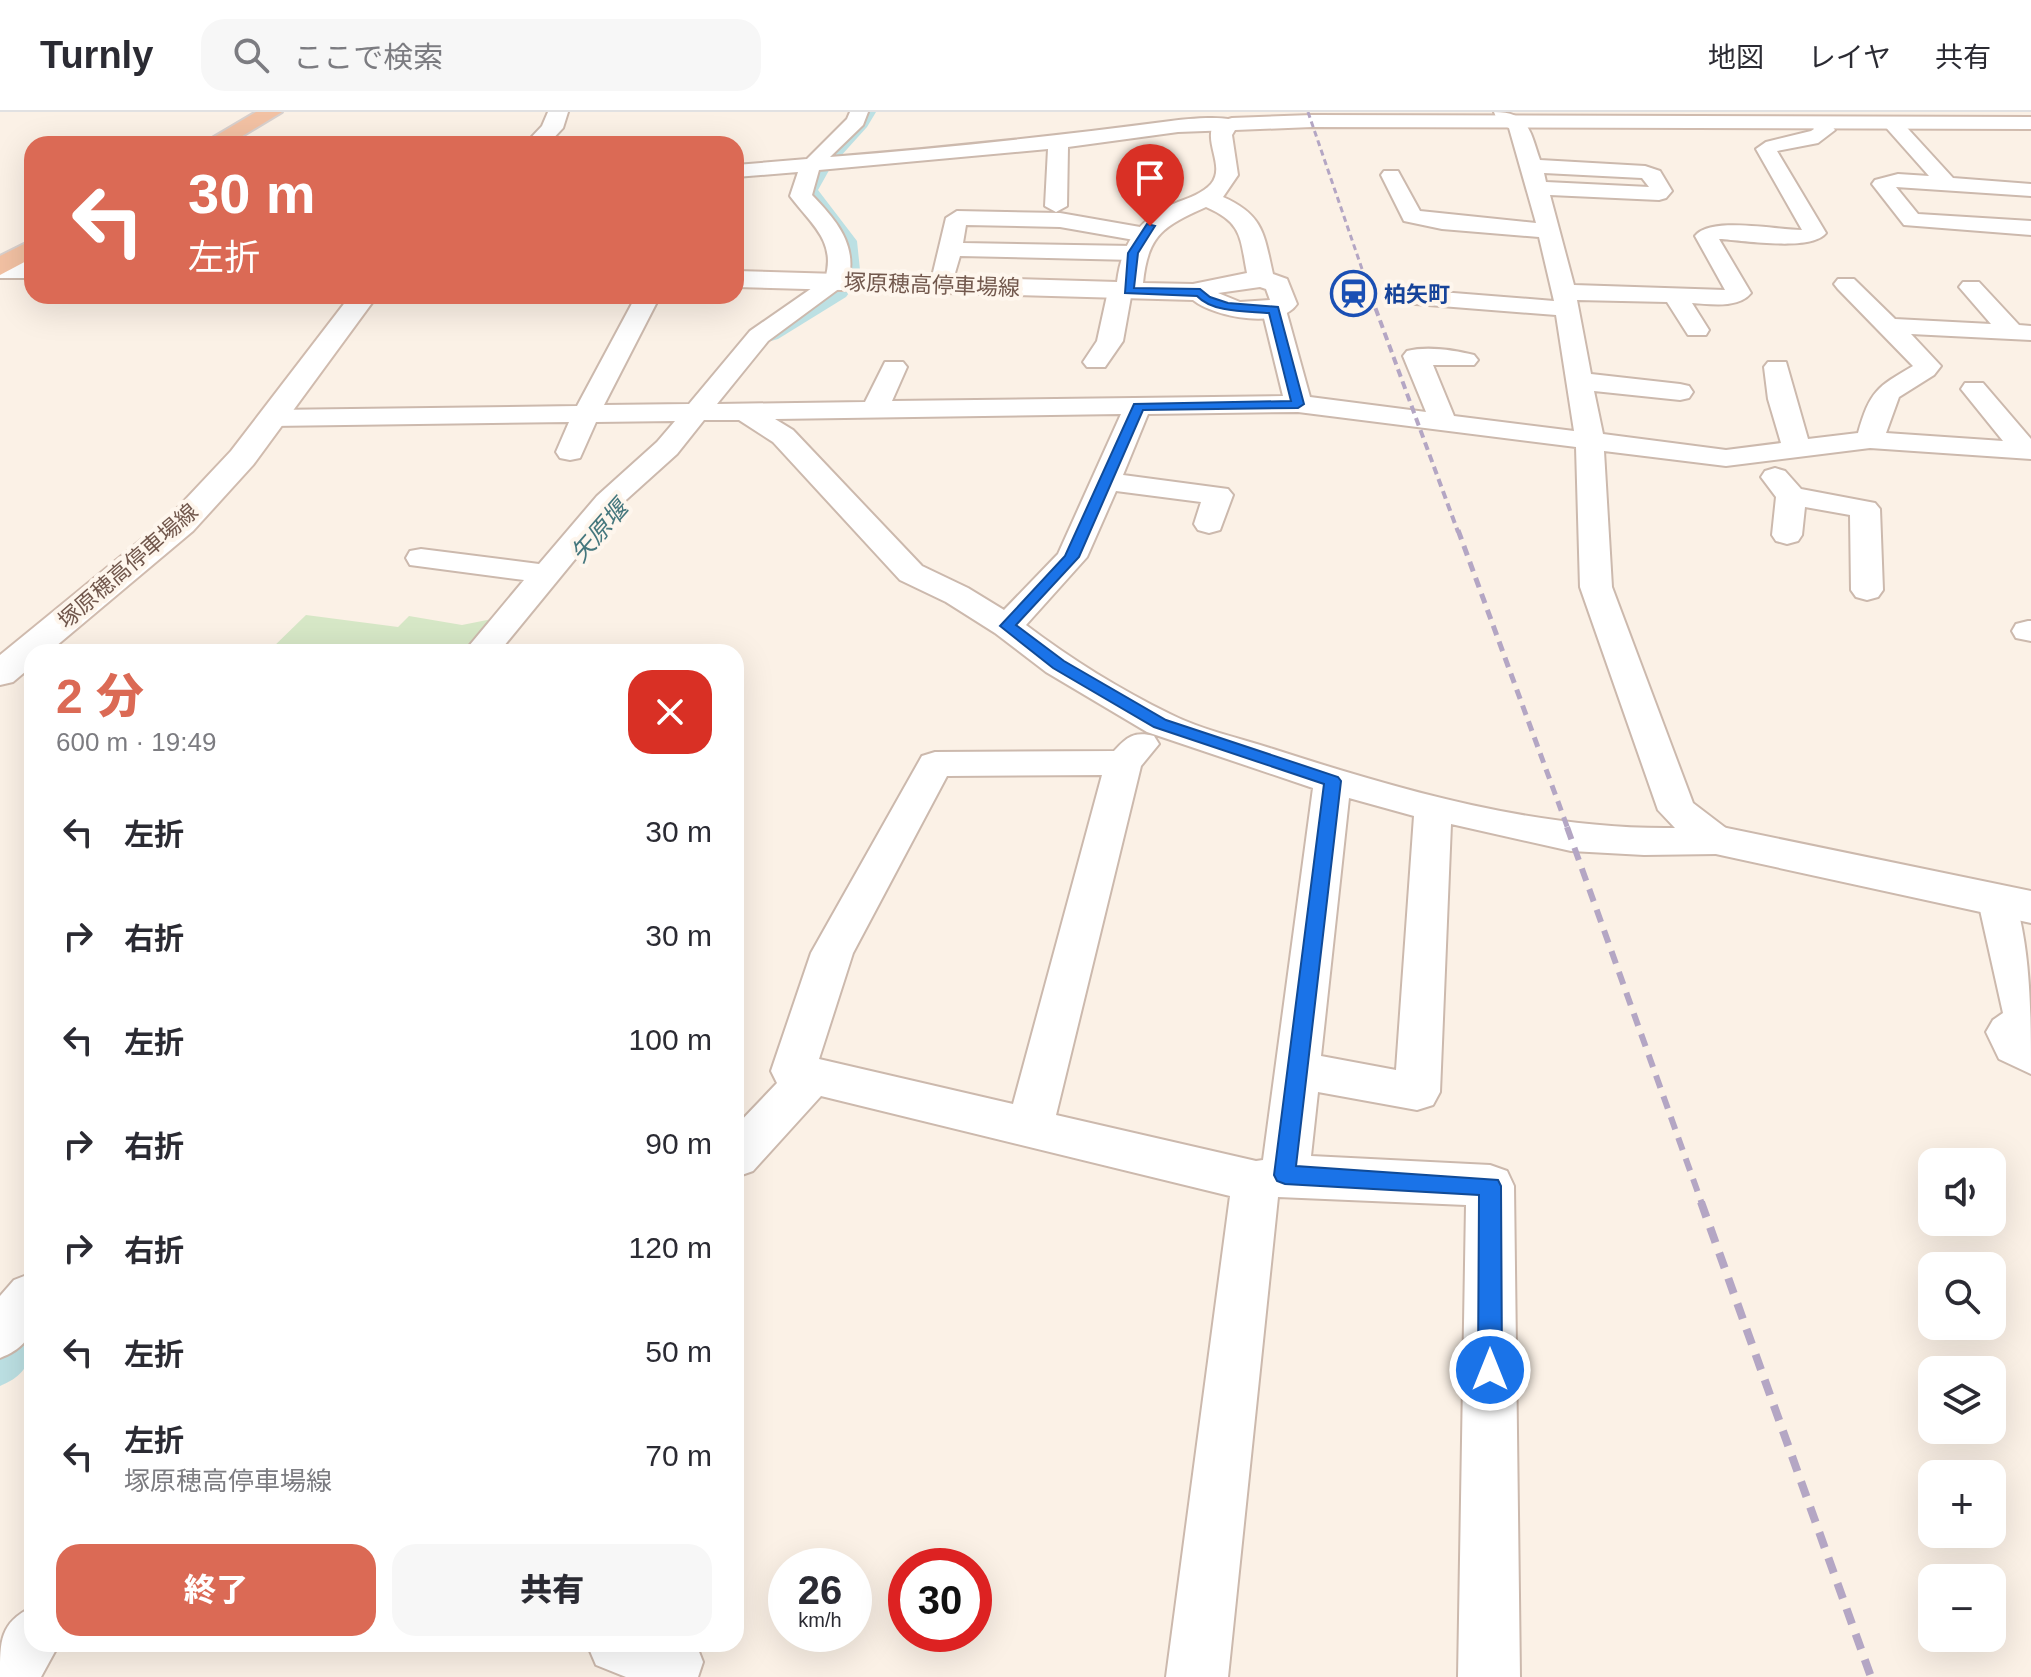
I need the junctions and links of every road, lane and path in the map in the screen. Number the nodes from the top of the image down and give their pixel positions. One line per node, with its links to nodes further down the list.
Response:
1 (272, 112): 10 (highway)
2 (558, 112): 11 (main road)
3 (859, 112): 13 (street)
4 (1507, 117): 6 (main road); 9 (main road); 16 (street)
5 (1204, 118): 9 (street); 12 (street)
6 (1819, 123): 7 (main road); 37 (street)
7 (1892, 123): 8 (main road); 17 (street)
8 (2031, 123)
9 (1232, 124): 19 (main road)
10 (228, 136)
11 (544, 136)
12 (1058, 143): 13 (street); 20 (street)
13 (814, 164): 14 (street); 30 (street)
14 (744, 170)
15 (1391, 175): 22 (street)
16 (1534, 177): 16 (street); 22 (street)
17 (1947, 184): 18 (street); 21 (street)
18 (2031, 190)
19 (1207, 199): 23 (main road); 29 (main road)
20 (1056, 206)
21 (2031, 228)
22 (1549, 231): 38 (street)
23 (1138, 244): 24 (street); 24 (street); 34 (main road)
24 (950, 249): 32 (street)
25 (24, 252): 26 (highway)
26 (0, 269): 27 (main road)
27 (24, 270)
28 (744, 279): 30 (main road, 塚原穂高停車場線)
29 (1261, 279): 35 (main road, 塚原穂高停車場線); 41 (main road)
30 (836, 282): 32 (main road, 塚原穂高停車場線); 55 (street)
31 (1846, 284): 42 (street)
32 (942, 285): 34 (main road, 塚原穂高停車場線)
33 (1971, 287): 44 (street)
34 (1124, 291): 35 (main road, 塚原穂高停車場線); 46 (street)
35 (1200, 292): 41 (main road, 塚原穂高停車場線)
36 (1403, 296): 38 (street)
37 (1675, 296): 38 (street); 43 (street)
38 (1566, 300): 49 (street)
39 (358, 304): 59 (main road, 塚原穂高停車場線)
40 (644, 304): 57 (street)
41 (1274, 310): 52 (street)
42 (1889, 326): 44 (street); 62 (street)
43 (1697, 330)
44 (2021, 333)
45 (1465, 360): 61 (street)
46 (1096, 362)
47 (894, 367): 54 (street)
48 (1777, 367): 64 (street)
49 (1579, 381): 51 (street); 63 (street)
50 (1974, 389): 58 (street)
51 (1680, 392)
52 (1298, 404): 53 (street); 61 (street)
53 (1138, 407): 54 (street); 68 (street)
54 (875, 410): 56 (street)
55 (696, 412): 56 (street); 57 (street); 73 (street)
56 (747, 413): 75 (street)
57 (586, 414): 59 (street); 66 (street)
58 (1995, 415): 60 (street); 65 (street)
59 (272, 418): 76 (main road, 塚原穂高停車場線)
60 (2031, 419)
61 (1444, 424): 63 (street)
62 (1870, 440): 64 (street); 65 (street)
63 (1590, 441): 67 (street); 84 (street)
64 (1797, 450): 67 (street)
65 (2028, 450)
66 (570, 452)
67 (1756, 456): 69 (street)
68 (1105, 481): 70 (street); 75 (street)
69 (1791, 496): 71 (street); 74 (street)
70 (1209, 524)
71 (1787, 535)
72 (421, 558): 73 (street)
73 (547, 574): 77 (street)
74 (1867, 590)
75 (1007, 626): 80 (street)
76 (36, 644)
77 (488, 644)
78 (24, 654): 79 (main road, 塚原穂高停車場線)
79 (0, 674)
80 (1160, 724): 81 (street); 82 (street)
81 (1124, 763): 88 (street); 89 (street)
82 (1332, 781): 83 (street); 87 (street)
83 (1433, 808): 84 (street); 87 (street)
84 (1717, 841): 85 (main road)
85 (2014, 904): 86 (street)
86 (2030, 1036)
87 (1297, 1070): 91 (street)
88 (812, 1076): 89 (street); 90 (street)
89 (1029, 1129): 91 (street)
90 (744, 1148)
91 (1270, 1178): 98 (street); 99 (street)
92 (24, 1306): 93 (street)
93 (0, 1334)
94 (24, 1649): 96 (street)
95 (642, 1652): 97 (street)
96 (6, 1677)
97 (667, 1677)
98 (1197, 1677)
99 (1489, 1677)

